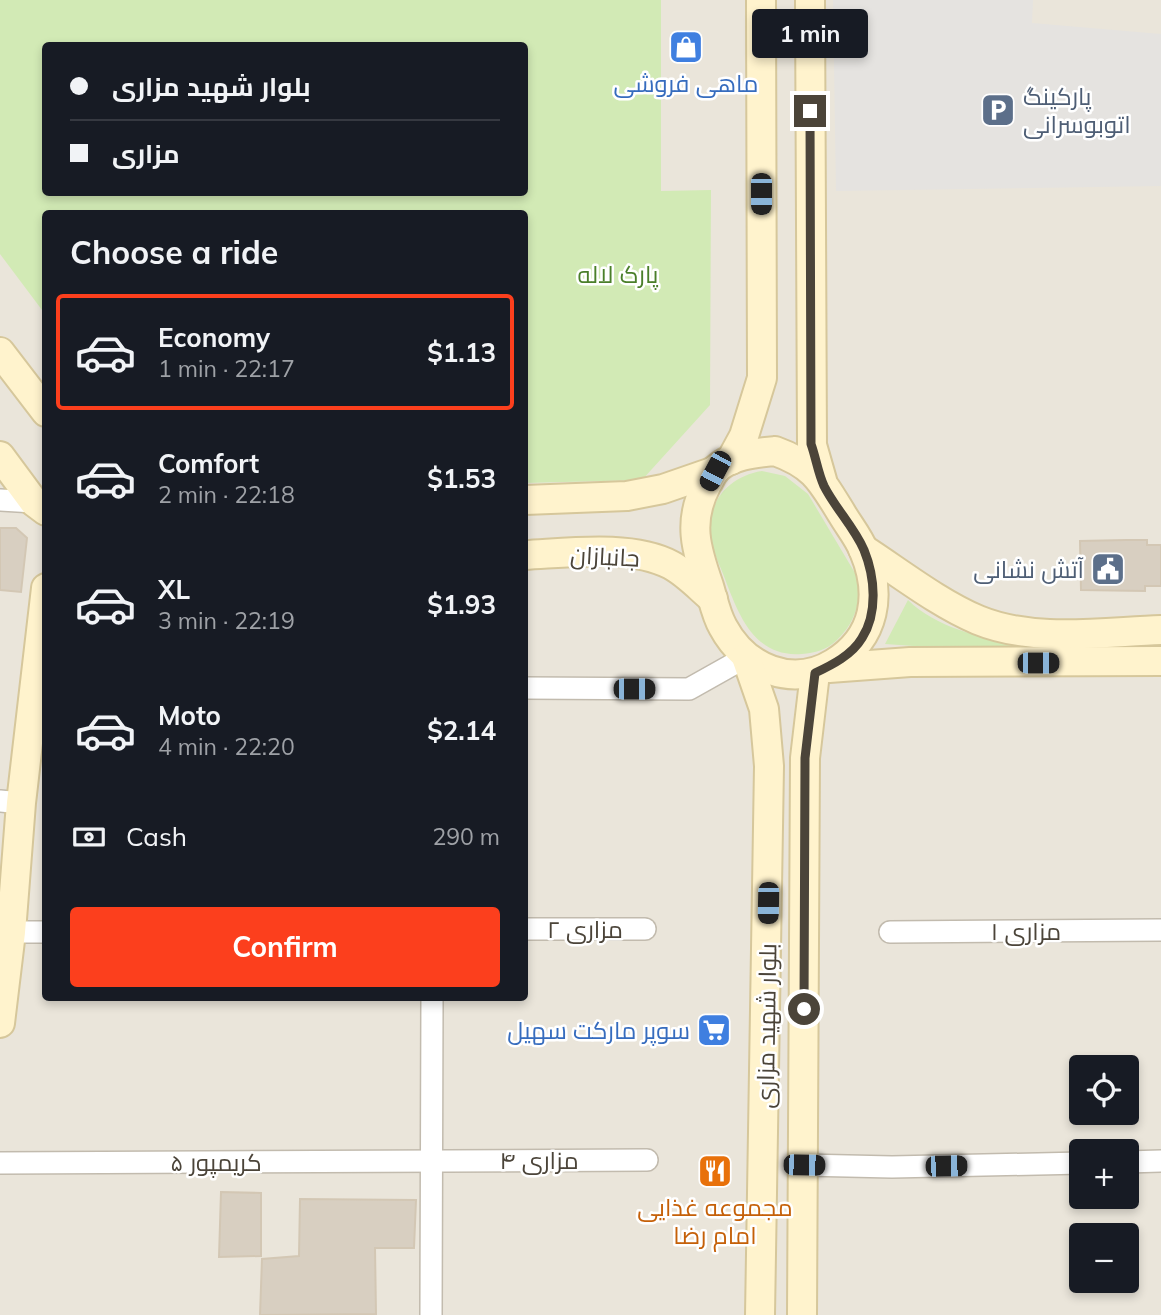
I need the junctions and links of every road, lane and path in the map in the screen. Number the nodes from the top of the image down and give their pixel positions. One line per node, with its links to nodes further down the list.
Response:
1 (761, 0): 6 (main road)
2 (810, 0): 7 (main road)
3 (0, 352): 4 (main road)
4 (42, 407)
5 (0, 456): 10 (main road)
6 (723, 465): 7 (main road); 8 (main road); 13 (main road)
7 (824, 486): 11 (main road)
8 (528, 499)
9 (0, 500): 10 (street)
10 (40, 507)
11 (863, 549): 14 (main road); 18 (main road)
12 (528, 555): 13 (main road, جانبازان)
13 (713, 599): 16 (main road)
14 (1161, 630)
15 (42, 653): 19 (main road)
16 (746, 657): 18 (main road); 20 (street); 38 (main road, بلوار شهید مزاری)
17 (1161, 661): 18 (main road)
18 (820, 670): 36 (main road, بلوار شهید مزاری)
19 (40, 685): 21 (main road)
20 (528, 688)
21 (10, 802): 27 (main road)
22 (528, 929): 23 (street, مزاری ۲)
23 (645, 929)
24 (1161, 930): 26 (street, مزاری ۱)
25 (42, 932): 27 (street)
26 (890, 932)
27 (11, 933): 29 (main road)
28 (432, 1001): 31 (street)
29 (0, 1023)
30 (647, 1160): 31 (street, مزاری ۴)
31 (432, 1161): 34 (street, کریمپور ۵); 37 (street)
32 (1161, 1161): 33 (street)
33 (1139, 1162)
34 (0, 1163)
35 (1069, 1163): 36 (street)
36 (804, 1165): 39 (main road, بلوار شهید مزاری)
37 (431, 1315)
38 (760, 1315)
39 (802, 1315)

